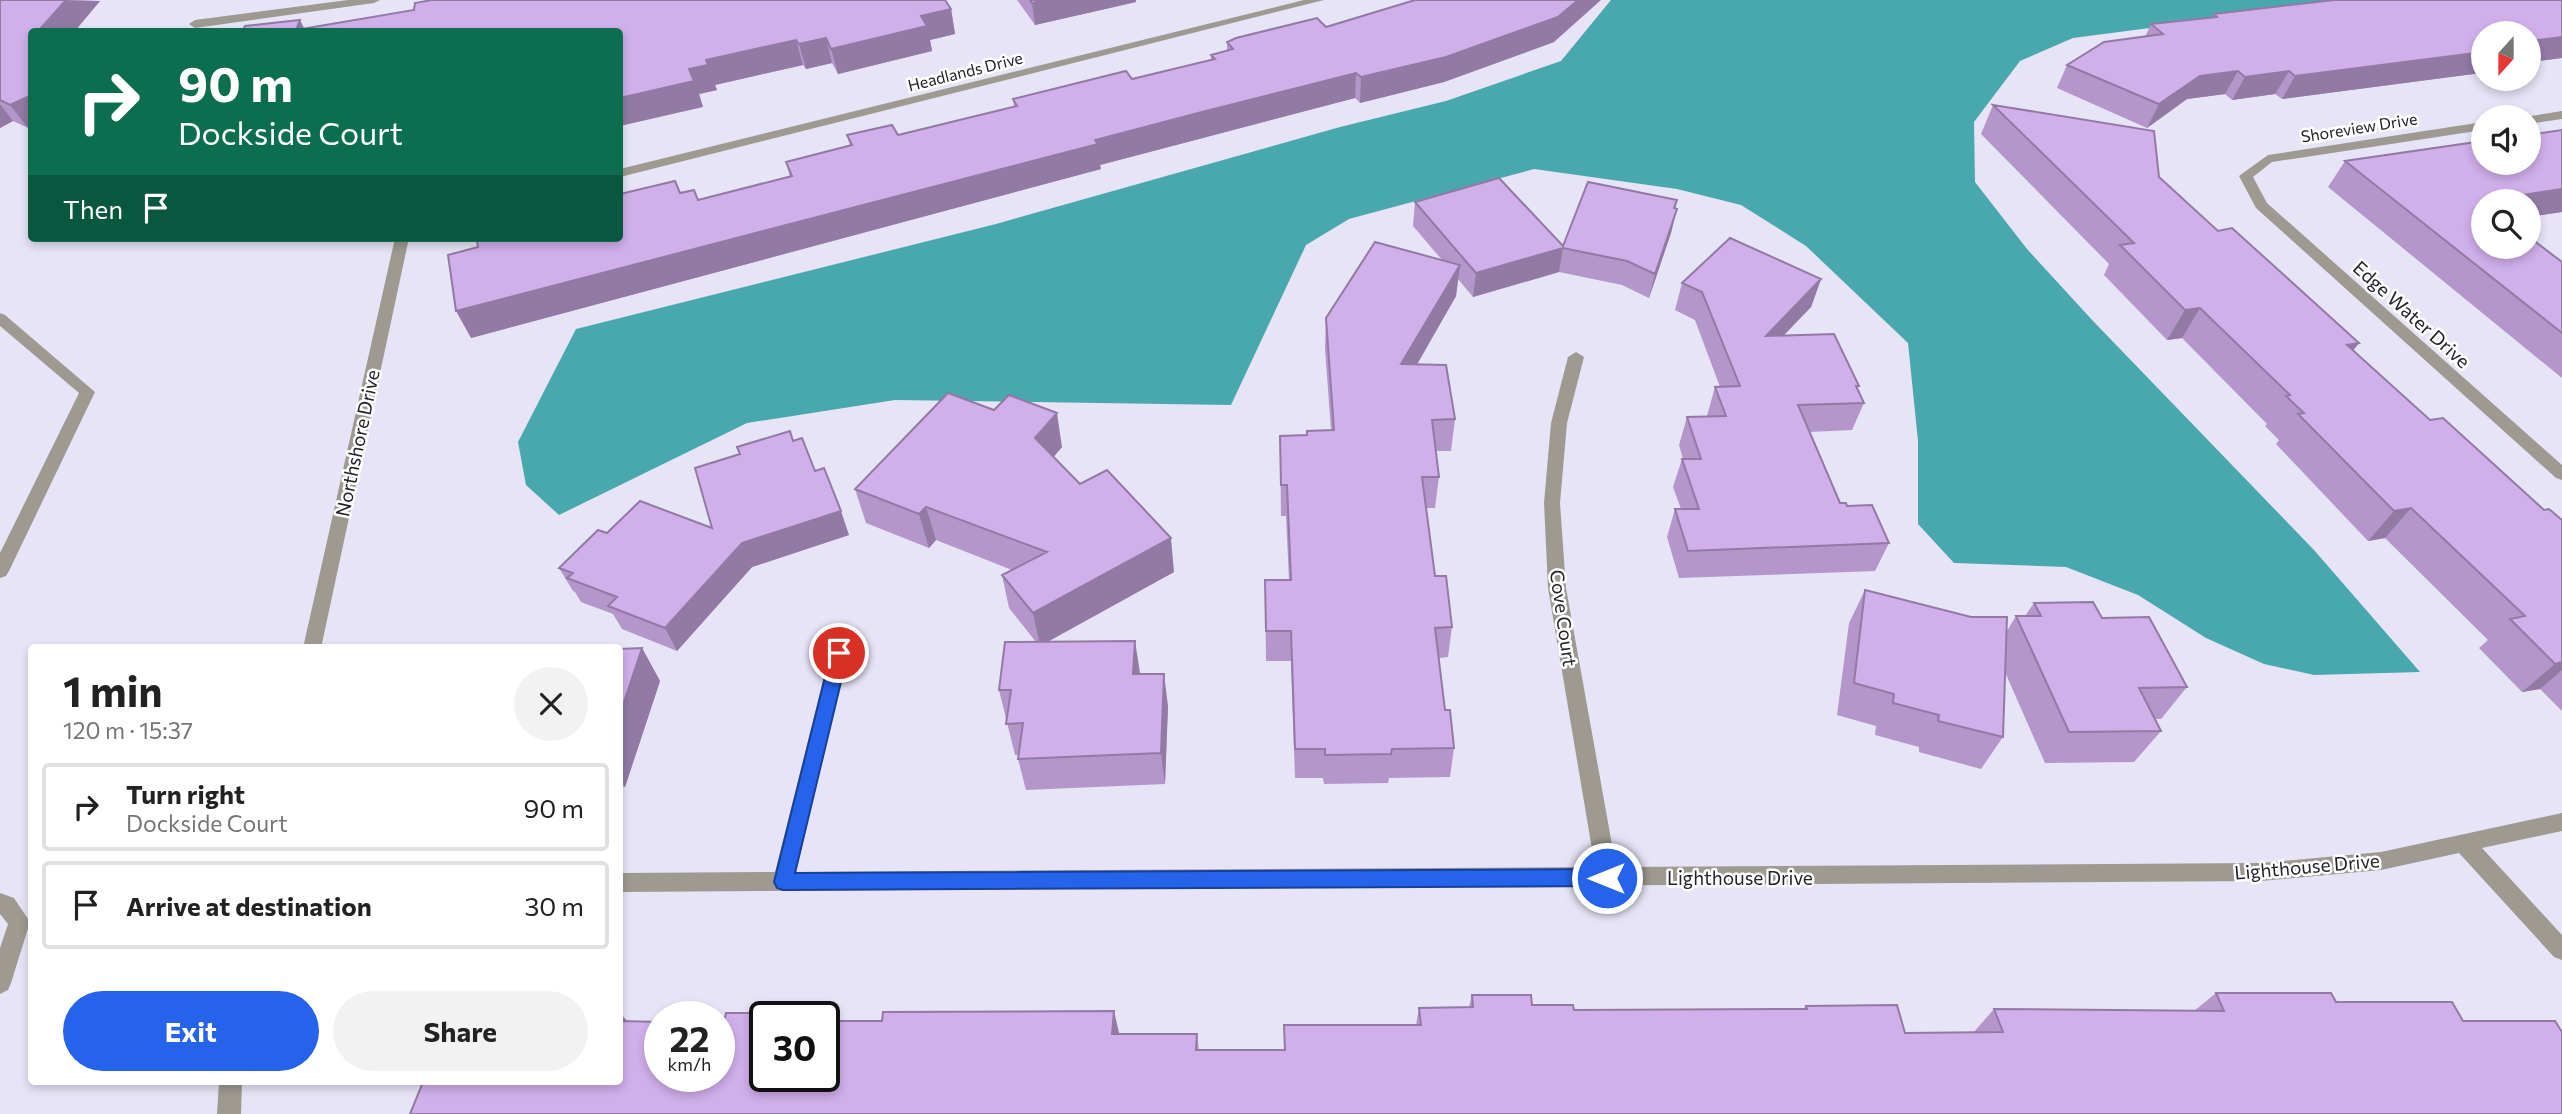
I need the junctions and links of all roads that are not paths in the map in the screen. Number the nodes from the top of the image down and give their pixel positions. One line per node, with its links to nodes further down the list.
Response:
1 (374, 0): 3 (street)
2 (1318, 0): 8 (street, Headlands Drive)
3 (357, 2): 4 (street)
4 (195, 24)
5 (2562, 115): 6 (street)
6 (2541, 118)
7 (2471, 128): 9 (street, Shoreview Drive)
8 (623, 172)
9 (2246, 176): 13 (street, Edge Water Drive)
10 (401, 242): 15 (street, Northshore Drive)
11 (0, 318): 14 (street)
12 (1576, 357): 19 (street, Cove Court)
13 (2562, 474)
14 (0, 571)
15 (313, 644)
16 (839, 653): 20 (street)
17 (2562, 822): 18 (street, Lighthouse Drive)
18 (2465, 845): 19 (street, Lighthouse Drive); 23 (street)
19 (1607, 878): 20 (street, Lighthouse Drive)
20 (783, 882): 21 (street, Lighthouse Drive)
21 (623, 883)
22 (0, 903): 24 (street)
23 (2562, 950)
24 (0, 983)
25 (231, 1085): 26 (street)
26 (229, 1114)

